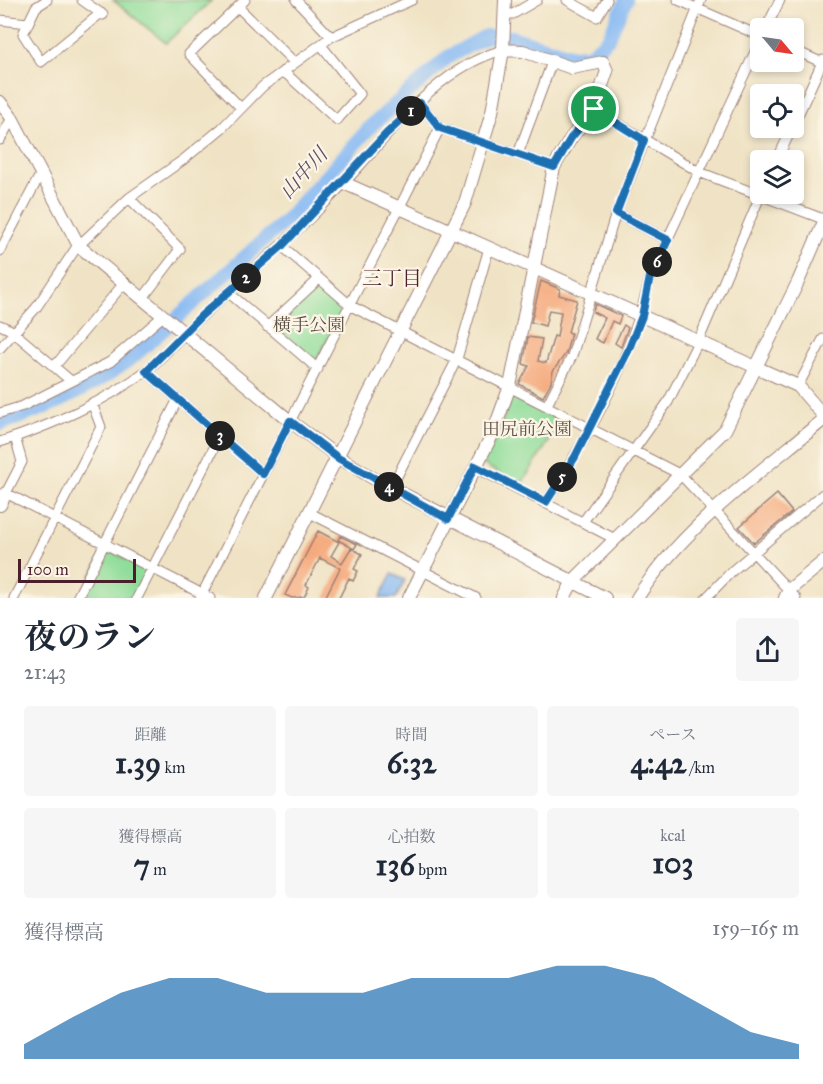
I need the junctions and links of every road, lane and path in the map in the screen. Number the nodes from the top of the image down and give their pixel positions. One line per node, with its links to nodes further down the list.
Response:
1 (47, 0): 16 (street)
2 (82, 0): 16 (street)
3 (296, 0): 18 (street)
4 (412, 0): 18 (street)
5 (505, 0): 13 (street)
6 (537, 0): 13 (street)
7 (567, 0): 8 (street)
8 (607, 0)
9 (678, 0): 12 (street)
10 (780, 0): 14 (street)
11 (242, 3): 25 (street); 30 (street)
12 (699, 4): 17 (street); 35 (street)
13 (506, 14): 20 (street)
14 (771, 18)
15 (0, 20): 16 (street)
16 (28, 23)
17 (750, 33)
18 (331, 37): 19 (street)
19 (321, 45): 25 (street); 26 (street)
20 (503, 50): 23 (street); 28 (street); 36 (street)
21 (804, 55): 24 (street)
22 (750, 61): 39 (street)
23 (552, 62): 31 (street); 37 (street)
24 (823, 62): 29 (street)
25 (295, 63): 26 (street)
26 (283, 72): 30 (street)
27 (0, 102): 32 (street)
28 (420, 103): 33 (street); 41 (street)
29 (804, 103)
30 (242, 108): 43 (street)
31 (594, 109): 35 (street); 38 (street)
32 (12, 118): 34 (street); 40 (street)
33 (440, 128): 36 (street); 46 (street)
34 (0, 140)
35 (644, 140): 39 (street); 47 (street)
36 (484, 142): 37 (street); 50 (street)
37 (518, 154): 38 (street)
38 (554, 167): 56 (street)
39 (699, 172): 42 (street); 51 (street)
40 (41, 173): 52 (street); 55 (street)
41 (344, 183): 46 (street); 53 (street)
42 (750, 191)
43 (129, 198): 52 (street); 61 (street)
44 (757, 204): 71 (street)
45 (784, 204): 48 (street)
46 (399, 208): 50 (street); 62 (street)
47 (616, 213): 51 (street); 60 (street)
48 (823, 219)
49 (823, 224): 75 (street)
50 (452, 232): 54 (street); 67 (street)
51 (668, 240): 64 (street)
52 (79, 246): 58 (street); 69 (street)
53 (282, 246): 57 (street); 59 (street)
54 (489, 248): 56 (street); 73 (street)
55 (0, 251)
56 (534, 268): 60 (street); 79 (street)
57 (319, 279): 62 (street); 66 (street)
58 (124, 282): 61 (street); 74 (street)
59 (229, 293): 66 (street); 68 (street)
60 (591, 293): 64 (street); 83 (street)
61 (143, 298): 63 (street)
62 (351, 306): 67 (street); 76 (street)
63 (165, 316): 68 (street); 78 (street)
64 (642, 316): 71 (street); 88 (street)
65 (0, 325): 69 (street)
66 (267, 327): 76 (street)
67 (401, 331): 73 (street); 93 (street)
68 (184, 332): 77 (street); 87 (street)
69 (15, 334): 72 (street); 74 (street)
70 (823, 339): 80 (street)
71 (698, 342): 75 (street); 92 (street)
72 (0, 348)
73 (457, 359): 79 (street); 97 (street)
74 (54, 367): 78 (street)
75 (756, 367): 80 (street); 96 (street)
76 (318, 369): 87 (street)
77 (146, 371): 81 (street); 82 (street)
78 (70, 381): 84 (street)
79 (510, 386): 83 (street); 94 (street)
80 (798, 386): 85 (street)
81 (177, 401): 89 (street); 107 (street)
82 (92, 403): 90 (street); 103 (street)
83 (547, 405): 88 (street)
84 (0, 413)
85 (823, 415)
86 (823, 420): 101 (street)
87 (290, 421): 93 (street); 95 (street)
88 (590, 428): 92 (street); 100 (street)
89 (220, 436): 95 (street); 110 (street)
90 (15, 437): 91 (street); 99 (street)
91 (0, 442)
92 (635, 450): 96 (street); 105 (street)
93 (338, 458): 97 (street); 102 (street)
94 (475, 466): 100 (street); 104 (street)
95 (263, 474): 114 (street)
96 (681, 475): 101 (street); 106 (street)
97 (391, 488): 104 (street)
98 (823, 494): 108 (street)
99 (3, 499): 103 (street)
100 (546, 502): 105 (street)
101 (716, 511): 108 (street); 123 (street)
102 (309, 513): 111 (street); 118 (street)
103 (55, 519): 107 (street); 115 (street)
104 (448, 519): 111 (street); 112 (street)
105 (583, 522): 106 (street)
106 (615, 539): 112 (street)
107 (104, 544): 110 (street); 116 (street)
108 (755, 554): 113 (street); 124 (street)
109 (823, 562): 113 (street)
110 (153, 568): 114 (street); 117 (street)
111 (423, 571): 119 (street); 120 (street)
112 (573, 582): 121 (street); 122 (street)
113 (790, 596)
114 (204, 597)
115 (14, 598)
116 (77, 598)
117 (137, 598)
118 (266, 598)
119 (409, 598)
120 (476, 598)
121 (564, 598)
122 (605, 598)
123 (637, 598)
124 (706, 598)

